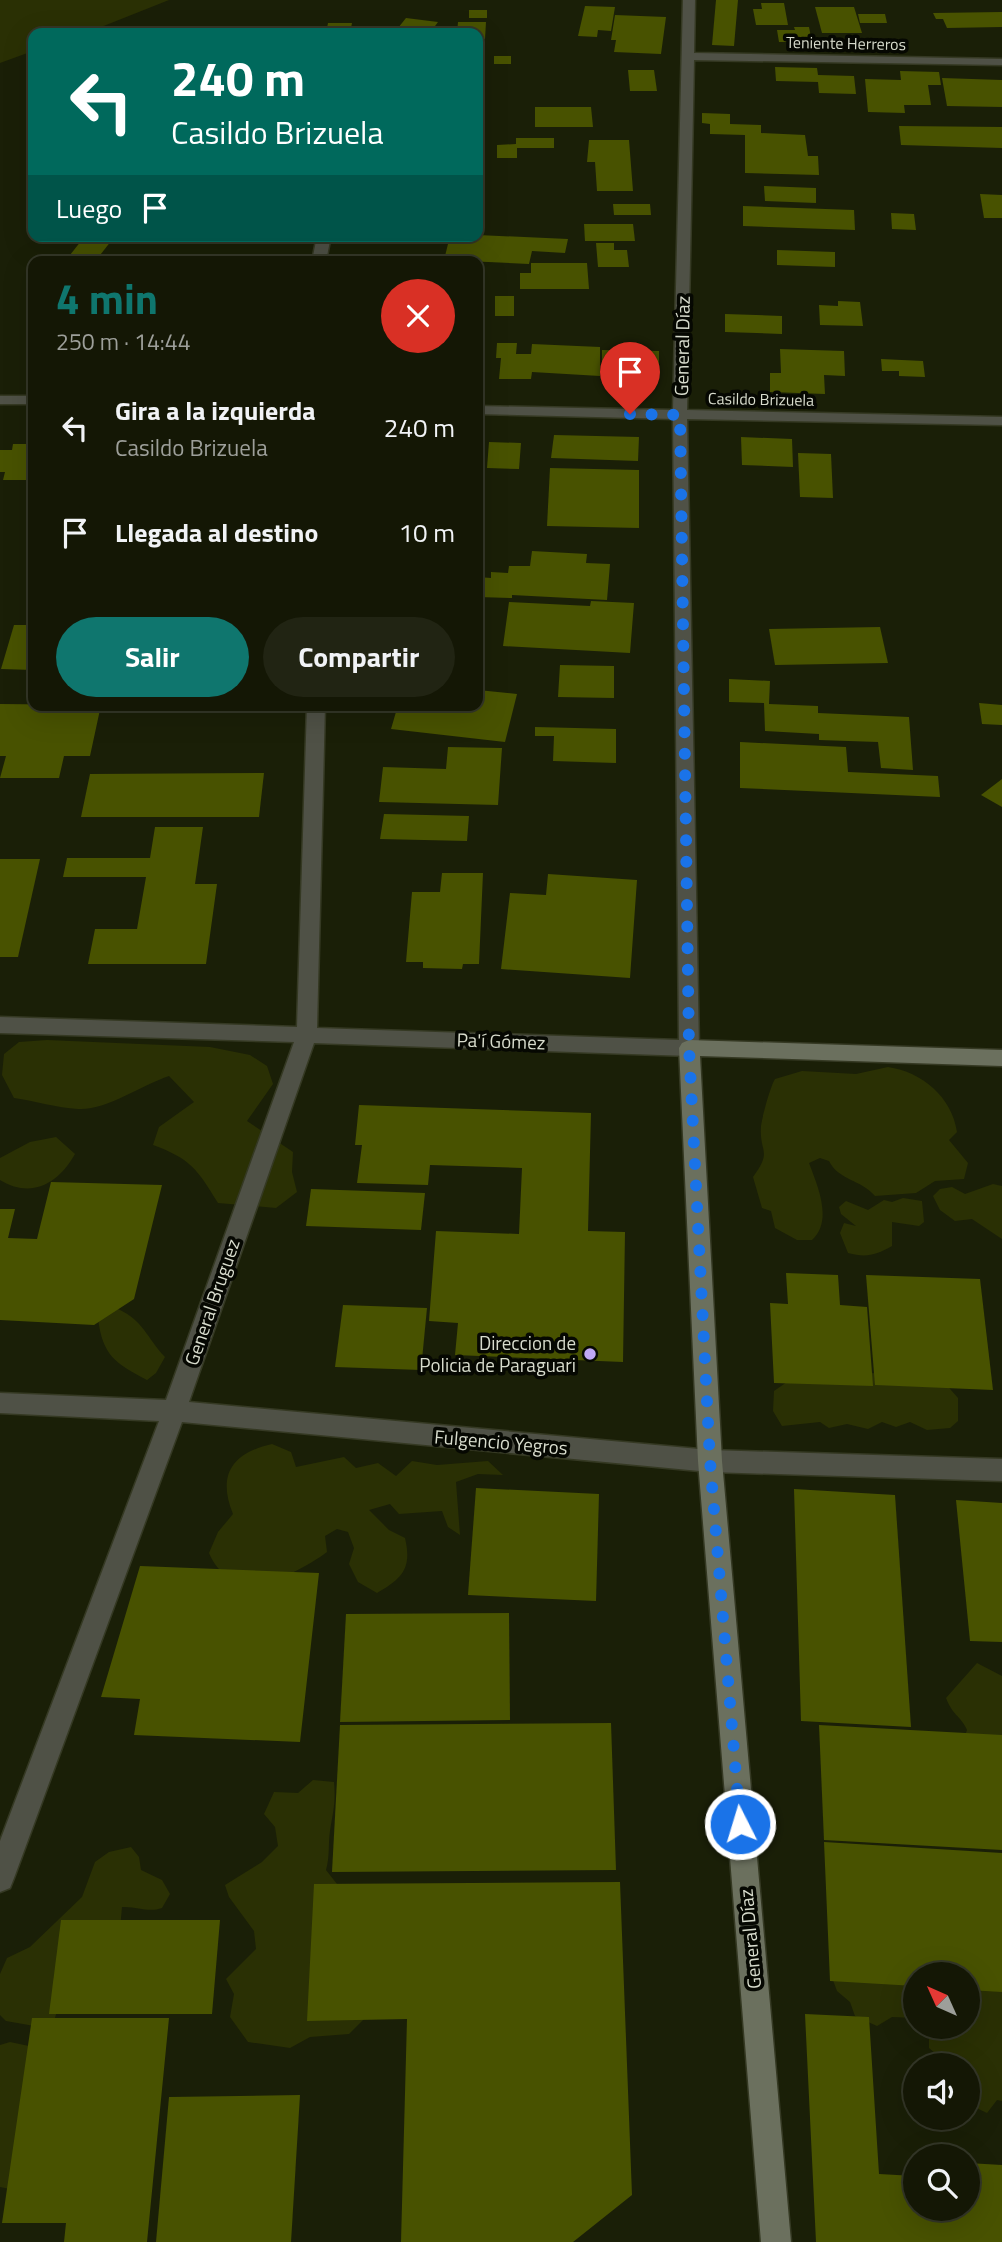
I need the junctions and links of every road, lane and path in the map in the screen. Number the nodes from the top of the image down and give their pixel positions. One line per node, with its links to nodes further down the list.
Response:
1 (689, 0): 2 (street, General Díaz)
2 (689, 56): 3 (street, Teniente Herreros); 7 (street, General Díaz)
3 (1002, 62)
4 (0, 400): 5 (street)
5 (28, 400)
6 (483, 410): 7 (street, Casildo Brizuela)
7 (680, 415): 8 (street, Casildo Brizuela); 12 (street, General Díaz)
8 (1002, 421)
9 (316, 711): 11 (street, General Bruguez)
10 (0, 1025): 11 (street, Pa'í Gómez)
11 (307, 1035): 12 (street, Pa'í Gómez); 15 (street, General Bruguez)
12 (689, 1048): 13 (street, Pa'í Gómez); 16 (street, General Díaz)
13 (1002, 1058)
14 (0, 1403): 15 (street, Fulgencio Yegros)
15 (174, 1411): 16 (street, Fulgencio Yegros); 18 (street, General Bruguez)
16 (710, 1461): 17 (street, Fulgencio Yegros); 19 (street, General Díaz)
17 (1002, 1470)
18 (0, 1878)
19 (776, 2242)

